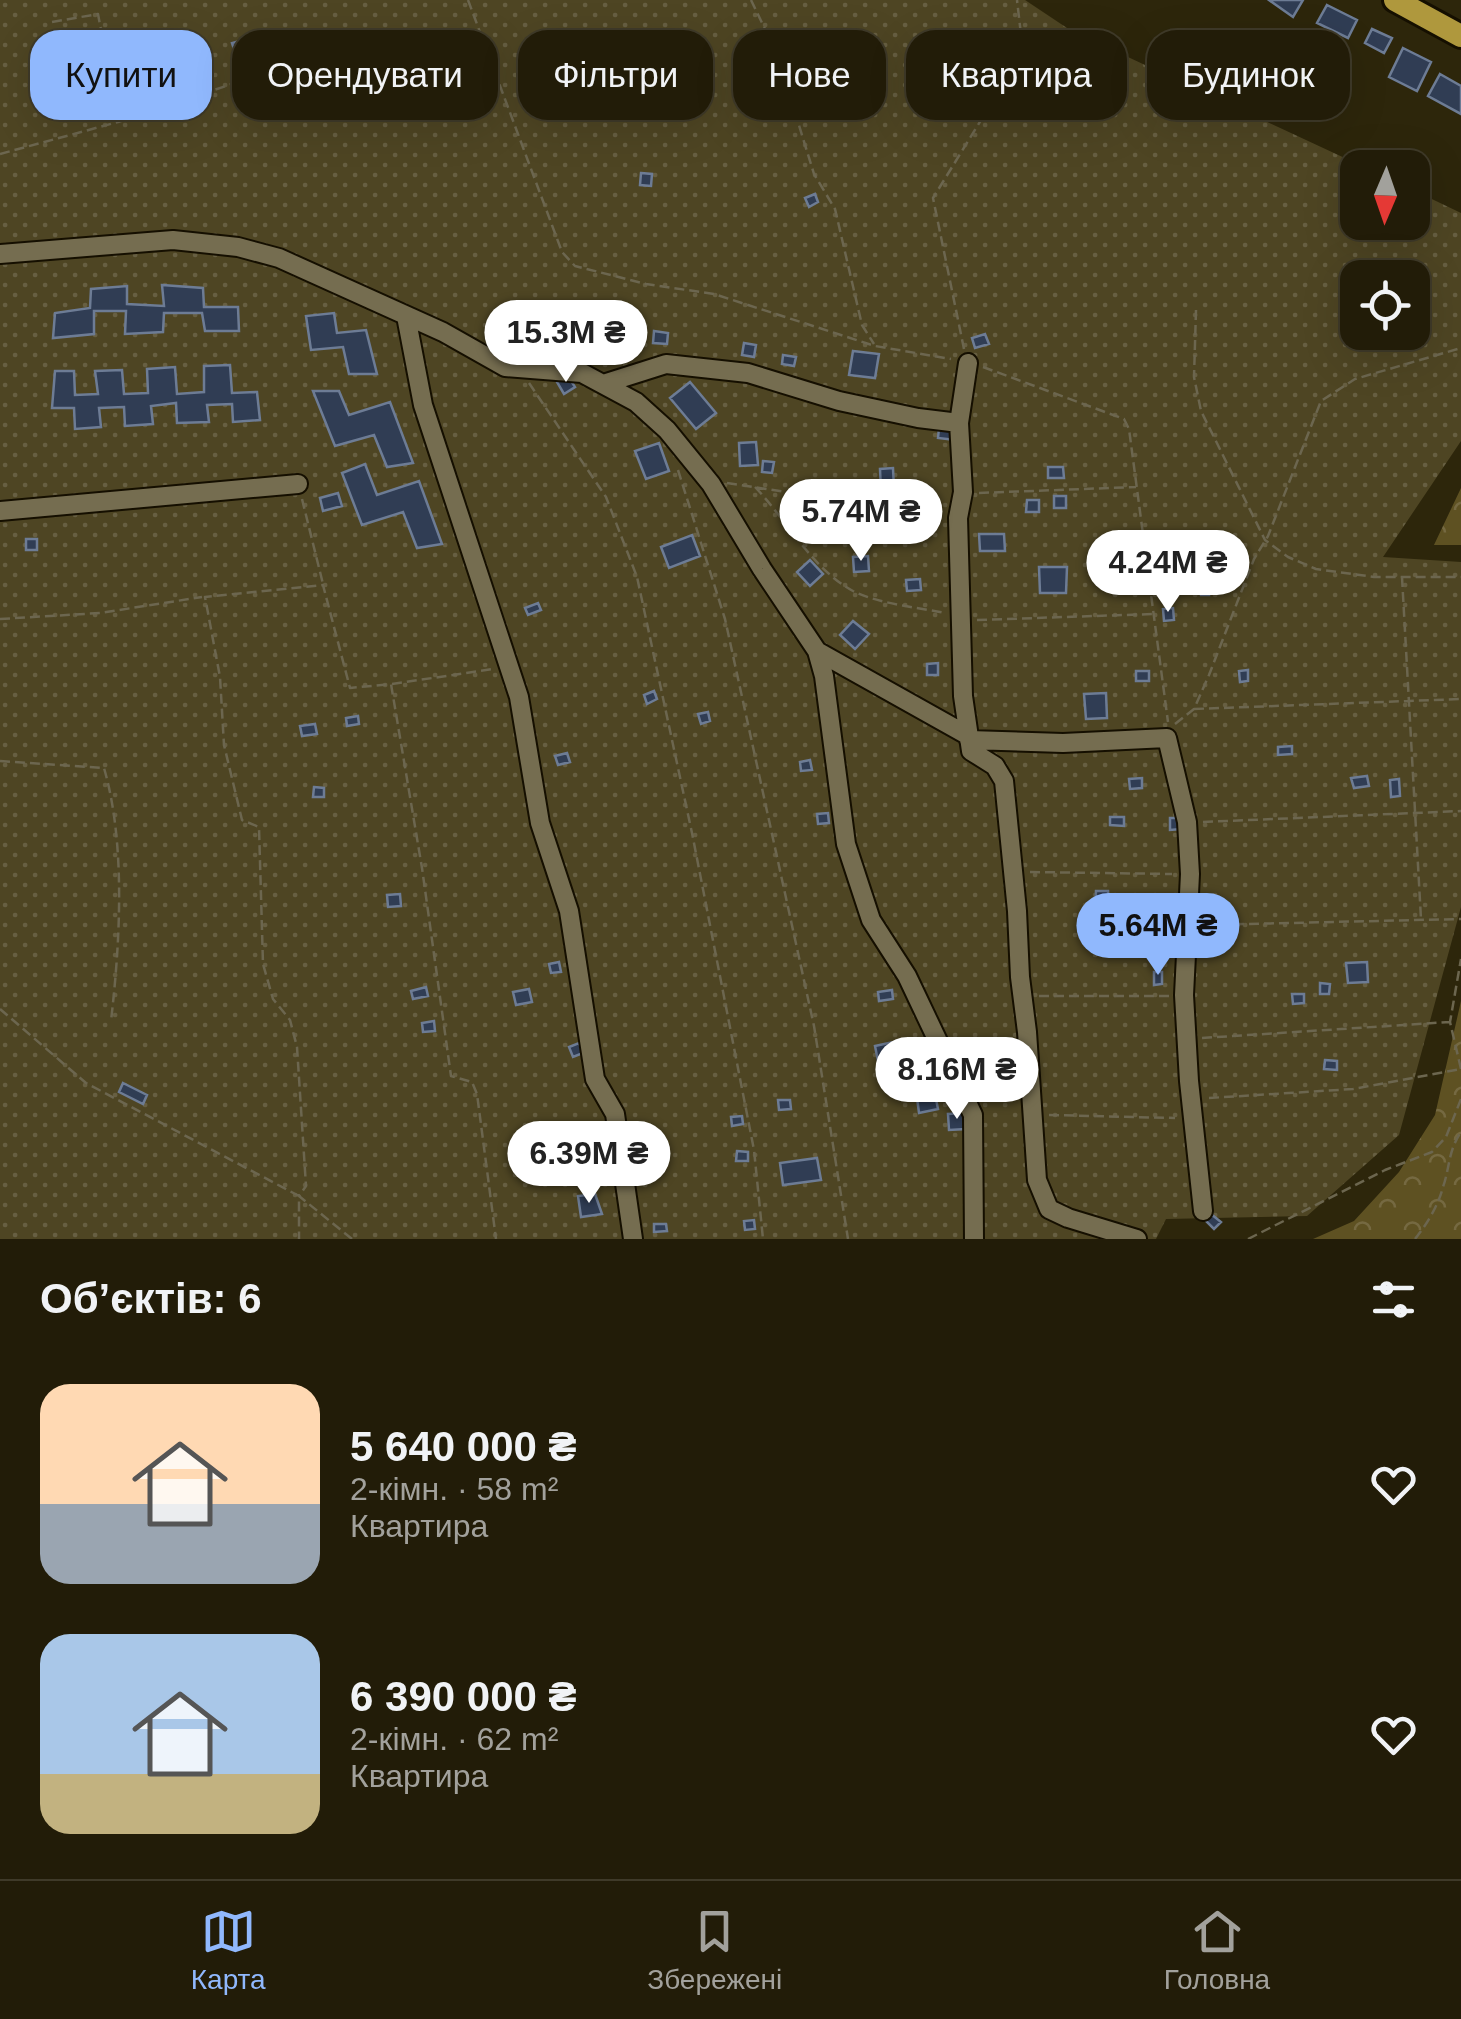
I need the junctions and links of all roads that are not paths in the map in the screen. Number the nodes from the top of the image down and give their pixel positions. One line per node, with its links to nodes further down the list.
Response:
1 (1395, 0): 2 (main road)
2 (1461, 36)
3 (0, 254): 4 (street)
4 (406, 316): 6 (street); 13 (street)
5 (968, 363): 7 (street)
6 (602, 384): 7 (street); 10 (street)
7 (959, 423): 11 (street)
8 (298, 484): 9 (street)
9 (0, 511)
10 (817, 651): 11 (street); 14 (street)
11 (968, 737): 12 (street); 15 (street)
12 (1203, 1212)
13 (633, 1239)
14 (974, 1239)
15 (1137, 1239)

